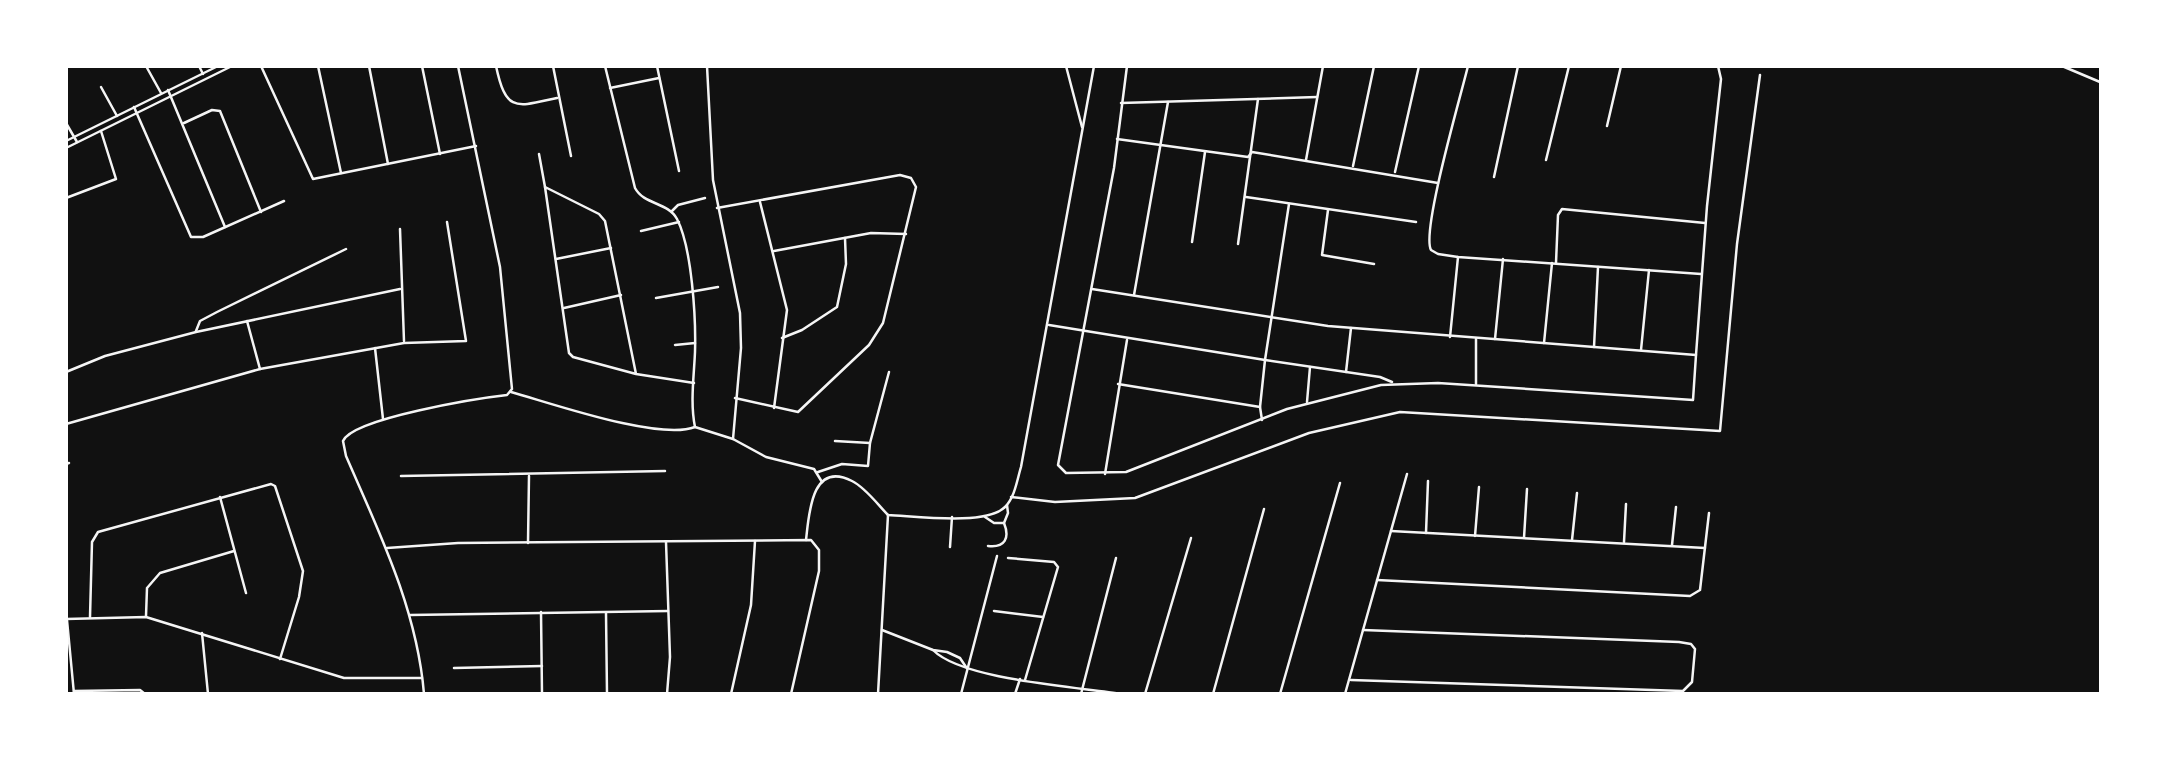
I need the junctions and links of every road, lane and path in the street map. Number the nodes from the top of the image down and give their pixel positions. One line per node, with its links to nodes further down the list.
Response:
1 (146, 66): 34 (street)
2 (199, 66): 27 (street)
3 (218, 66): 27 (street)
4 (232, 66): 35 (street)
5 (261, 66): 67 (street)
6 (318, 66): 67 (street)
7 (369, 66): 63 (street)
8 (422, 66): 58 (street)
9 (458, 66): 54 (street)
10 (496, 66): 37 (street)
11 (553, 66): 37 (street)
12 (605, 66): 32 (street)
13 (657, 66): 29 (street)
14 (707, 66): 77 (street)
15 (1066, 66): 48 (street)
16 (1094, 66): 48 (street)
17 (1126, 66): 40 (street)
18 (1323, 66): 36 (street)
19 (1374, 66): 64 (street)
20 (1419, 66): 66 (street)
21 (1468, 66): 69 (street)
22 (1518, 66): 68 (street)
23 (1569, 66): 62 (street)
24 (1621, 66): 46 (street)
25 (1717, 66): 84 (street)
26 (2062, 66): 30 (street)
27 (203, 74): 33 (street)
28 (1760, 75): 166 (street)
29 (659, 78): 32 (street); 65 (street)
30 (2101, 82)
31 (101, 87): 42 (street)
32 (610, 88): 79 (street)
33 (168, 90): 34 (street); 35 (street)
34 (160, 93): 41 (street)
35 (170, 95): 41 (street); 44 (street)
36 (1317, 97): 38 (street); 61 (street)
37 (558, 98): 60 (street)
38 (1258, 99): 39 (street); 57 (street)
39 (1168, 102): 40 (street); 53 (street)
40 (1121, 103): 50 (street)
41 (135, 109): 42 (street); 47 (street); 85 (street)
42 (117, 116): 45 (street)
43 (66, 123): 49 (street)
44 (183, 123): 80 (street); 85 (street)
45 (99, 125): 47 (street); 49 (street)
46 (1607, 126)
47 (101, 130): 52 (street); 72 (street)
48 (1083, 131): 113 (street)
49 (74, 137): 51 (street); 52 (street)
50 (1117, 139): 53 (street); 105 (street)
51 (66, 141)
52 (77, 142): 55 (street)
53 (1161, 145): 56 (street); 108 (street)
54 (476, 146): 58 (street); 141 (street)
55 (66, 148)
56 (1205, 152): 57 (street); 90 (street)
57 (1252, 152): 61 (street); 71 (street)
58 (440, 154): 63 (street)
59 (539, 154): 70 (street)
60 (570, 156)
61 (1306, 160): 64 (street)
62 (1546, 160)
63 (388, 164): 67 (street)
64 (1353, 166): 66 (street)
65 (679, 171)
66 (1394, 173): 69 (street)
67 (341, 174)
68 (1494, 177)
69 (1438, 183): 95 (street)
70 (545, 187): 92 (street); 97 (street)
71 (1246, 197): 76 (street); 91 (street)
72 (66, 198)
73 (705, 198): 79 (street)
74 (284, 201): 80 (street)
75 (760, 201): 77 (street); 88 (street); 94 (street)
76 (1289, 204): 78 (street); 111 (street)
77 (717, 208): 142 (street)
78 (1328, 210): 83 (street); 99 (street)
79 (672, 211): 82 (street)
80 (261, 212): 85 (street)
81 (447, 222): 122 (street)
82 (678, 222): 87 (street); 106 (street)
83 (1416, 222)
84 (1705, 223): 98 (street); 102 (street)
85 (225, 228)
86 (400, 229): 104 (street)
87 (641, 231)
88 (906, 234): 89 (street); 145 (street)
89 (845, 238): 94 (street); 118 (street)
90 (1192, 242)
91 (1238, 244)
92 (611, 248): 97 (street); 107 (street)
93 (346, 249): 115 (street)
94 (773, 251): 118 (street)
95 (1458, 257): 96 (street); 117 (street)
96 (1503, 259): 98 (street); 121 (street)
97 (555, 260): 110 (street)
98 (1554, 263): 100 (street); 124 (street)
99 (1374, 264)
100 (1598, 266): 101 (street); 126 (street)
101 (1649, 270): 102 (street); 128 (street)
102 (1701, 274): 129 (street)
103 (718, 287): 106 (street)
104 (400, 289): 112 (street); 122 (street)
105 (1092, 289): 108 (street); 116 (street)
106 (692, 292): 109 (street); 123 (street)
107 (621, 295): 110 (street); 136 (street)
108 (1134, 295): 111 (street)
109 (656, 298)
110 (564, 308): 136 (street)
111 (1272, 316): 114 (street); 130 (street)
112 (247, 320): 115 (street); 132 (street)
113 (1049, 326): 116 (street); 166 (street)
114 (1351, 328): 117 (street); 135 (street)
115 (196, 332): 133 (street)
116 (1084, 332): 120 (street); 155 (street)
117 (1450, 337): 119 (street)
118 (782, 338): 145 (street)
119 (1476, 339): 121 (street); 140 (street)
120 (1127, 340): 130 (street); 138 (street)
121 (1495, 340): 124 (street)
122 (404, 342): 127 (street)
123 (695, 342): 125 (street); 137 (street)
124 (1544, 344): 126 (street)
125 (675, 345)
126 (1594, 347): 128 (street)
127 (374, 348): 132 (street); 146 (street)
128 (1640, 351): 129 (street)
129 (1696, 355): 140 (street)
130 (1265, 360): 131 (street); 144 (street)
131 (1310, 367): 135 (street); 143 (street)
132 (260, 369): 148 (street)
133 (66, 372)
134 (889, 372): 152 (street)
135 (1346, 372): 139 (street)
136 (636, 373): 137 (street)
137 (694, 383): 149 (street)
138 (1118, 384): 144 (street); 155 (street)
139 (1395, 384): 140 (street); 143 (street)
140 (1476, 386)
141 (511, 392): 146 (street); 149 (street)
142 (736, 398): 145 (street); 150 (street)
143 (1307, 403): 147 (street)
144 (1260, 407): 147 (street)
145 (774, 408)
146 (383, 419): 190 (street)
147 (1262, 420): 155 (street)
148 (66, 424)
149 (695, 427): 150 (street)
150 (733, 439): 154 (street)
151 (835, 440): 152 (street)
152 (870, 443): 154 (street)
153 (665, 471): 158 (street)
154 (818, 472): 160 (street)
155 (1105, 474)
156 (1407, 474): 176 (street)
157 (401, 476): 158 (street)
158 (529, 476): 186 (street)
159 (1428, 481): 177 (street)
160 (822, 482): 172 (street); 181 (street)
161 (1340, 483): 235 (street)
162 (1479, 487): 178 (street)
163 (1527, 489): 180 (street)
164 (1577, 493): 182 (street)
165 (220, 497): 192 (street); 203 (street); 211 (street)
166 (1011, 497): 168 (street)
167 (1626, 504): 185 (street)
168 (1007, 505): 174 (street); 175 (street)
169 (1676, 506): 187 (street)
170 (1264, 509): 234 (street)
171 (1709, 513): 191 (street)
172 (888, 515): 173 (street); 207 (street)
173 (953, 517): 174 (street); 189 (street)
174 (985, 517): 175 (street)
175 (1004, 523): 188 (street)
176 (1391, 531): 177 (street); 196 (street)
177 (1426, 533): 178 (street)
178 (1475, 536): 180 (street)
179 (1191, 538): 233 (street)
180 (1524, 538): 182 (street)
181 (806, 540): 183 (street); 227 (street)
182 (1572, 540): 185 (street)
183 (755, 541): 184 (street); 226 (street)
184 (666, 542): 186 (street); 199 (street)
185 (1624, 543): 187 (street)
186 (528, 544): 190 (street)
187 (1672, 545): 191 (street)
188 (988, 546)
189 (950, 547)
190 (387, 548): 202 (street)
191 (1705, 548): 196 (street)
192 (234, 551): 197 (street); 204 (street)
193 (997, 555): 214 (street)
194 (1008, 558): 205 (street)
195 (1116, 558): 218 (street)
196 (1377, 580): 208 (street)
197 (246, 593)
198 (606, 611): 199 (street); 201 (street); 224 (street)
199 (668, 611): 225 (street)
200 (994, 611): 205 (street)
201 (541, 612): 202 (street); 212 (street)
202 (410, 615): 215 (street)
203 (90, 617): 204 (street); 206 (street)
204 (146, 617): 209 (street)
205 (1043, 617): 216 (street)
206 (66, 620): 219 (street)
207 (881, 630): 210 (street); 228 (street)
208 (1363, 630): 217 (street); 217 (street)
209 (202, 633): 211 (street); 221 (street)
210 (933, 650): 214 (street); 214 (street)
211 (280, 659): 215 (street)
212 (542, 666): 213 (street); 223 (street)
213 (454, 668)
214 (967, 669): 216 (street); 229 (street)
215 (422, 678): 222 (street)
216 (1023, 679): 218 (street); 230 (street)
217 (1351, 680): 236 (street)
218 (1083, 688): 231 (street); 232 (street)
219 (74, 692): 220 (street)
220 (145, 694)
221 (208, 694)
222 (424, 694)
223 (542, 694)
224 (607, 694)
225 (667, 694)
226 (731, 694)
227 (791, 694)
228 (878, 694)
229 (961, 694)
230 (1015, 694)
231 (1081, 694)
232 (1122, 694)
233 (1145, 694)
234 (1213, 694)
235 (1280, 694)
236 (1345, 694)

